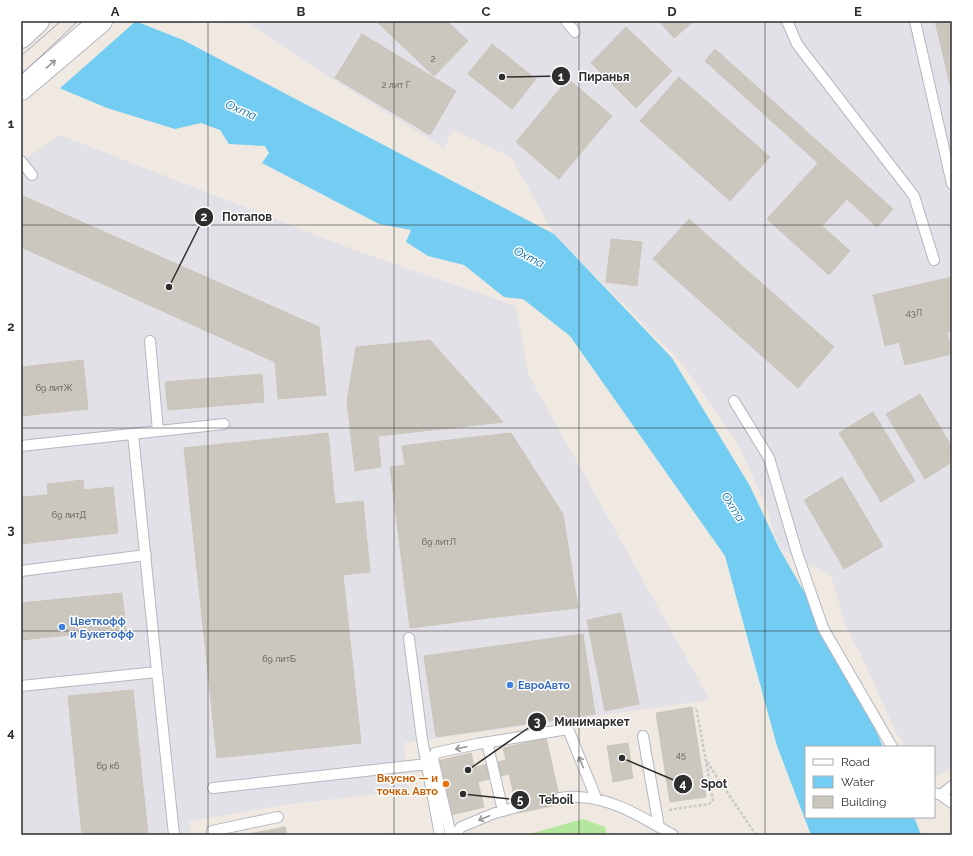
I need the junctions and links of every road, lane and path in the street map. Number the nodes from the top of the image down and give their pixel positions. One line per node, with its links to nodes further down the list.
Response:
1 (38, 21): 7 (street)
2 (100, 21): 8 (street, one-way to 2)
3 (566, 21): 6 (lane)
4 (787, 21): 12 (lane)
5 (915, 21): 11 (lane)
6 (575, 32)
7 (21, 36)
8 (21, 89)
9 (21, 161): 10 (lane)
10 (32, 175)
11 (952, 184)
12 (934, 260)
13 (150, 341): 16 (lane)
14 (734, 401): 27 (lane)
15 (224, 424): 16 (lane)
16 (158, 431): 17 (lane)
17 (133, 434): 18 (lane); 19 (lane)
18 (21, 446)
19 (146, 555): 20 (lane); 22 (lane)
20 (21, 571)
21 (409, 638): 29 (lane)
22 (157, 672): 23 (lane); 41 (lane)
23 (21, 686)
24 (696, 707): 28 (path)
25 (643, 736): 38 (lane)
26 (487, 742): 34 (lane, one-way to 26); 37 (lane); 44 (lane, one-way to 44)
27 (891, 746)
28 (706, 760): 38 (path); 47 (path)
29 (426, 764): 31 (lane); 43 (lane)
30 (952, 786): 32 (lane)
31 (213, 788)
32 (937, 794): 35 (lane)
33 (560, 798): 34 (lane)
34 (596, 798): 40 (lane)
35 (952, 803)
36 (517, 807): 37 (lane)
37 (503, 811): 45 (lane, one-way to 45)
38 (656, 812): 40 (lane)
39 (278, 817): 42 (lane)
40 (659, 828): 46 (lane)
41 (174, 835)
42 (213, 835)
43 (440, 835)
44 (451, 835)
45 (455, 835)
46 (672, 835)
47 (756, 835)

